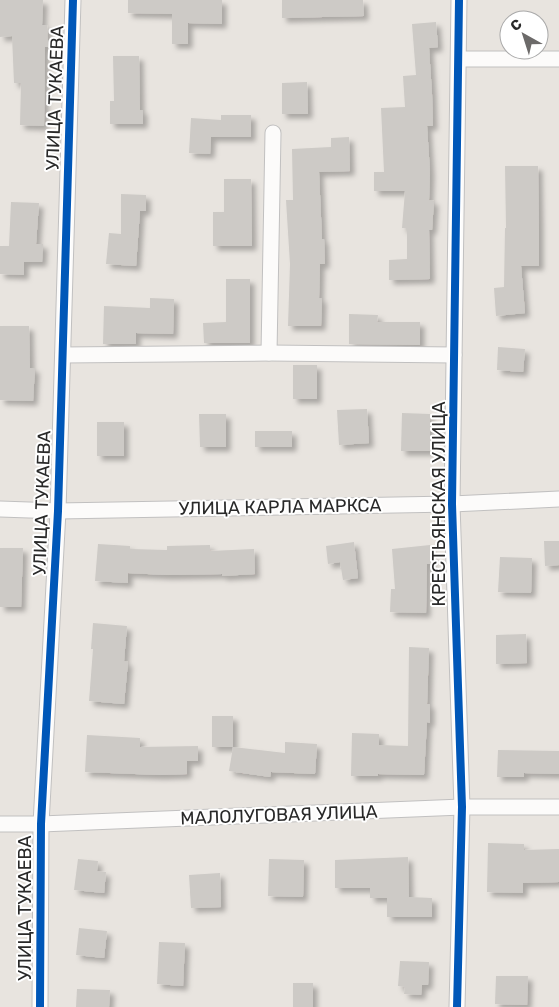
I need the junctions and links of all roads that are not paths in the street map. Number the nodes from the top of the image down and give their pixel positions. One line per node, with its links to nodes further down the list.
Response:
1 (73, 0): 7 (street, УЛИЦА ТУКАЕВА)
2 (460, 0): 3 (street, КРЕСТЬЯНСКАЯ УЛИЦА)
3 (459, 59): 4 (street); 8 (street, КРЕСТЬЯНСКАЯ УЛИЦА)
4 (559, 59)
5 (273, 132): 6 (street)
6 (268, 353): 7 (street); 8 (street)
7 (63, 354): 12 (street, УЛИЦА ТУКАЕВА)
8 (454, 356): 10 (street, КРЕСТЬЯНСКАЯ УЛИЦА)
9 (559, 499): 10 (street, УЛИЦА КАРЛА МАРКСА)
10 (452, 504): 12 (street, УЛИЦА КАРЛА МАРКСА); 13 (street, КРЕСТЬЯНСКАЯ УЛИЦА)
11 (0, 510): 12 (street, УЛИЦА КАРЛА МАРКСА)
12 (58, 511): 16 (street, УЛИЦА ТУКАЕВА)
13 (462, 807): 14 (street, МАЛОЛУГОВАЯ УЛИЦА); 16 (street, МАЛОЛУГОВАЯ УЛИЦА); 18 (street, КРЕСТЬЯНСКАЯ УЛИЦА)
14 (559, 807)
15 (0, 824): 16 (street, МАЛОЛУГОВАЯ УЛИЦА)
16 (41, 824): 17 (street, УЛИЦА ТУКАЕВА)
17 (40, 1007)
18 (457, 1007)

